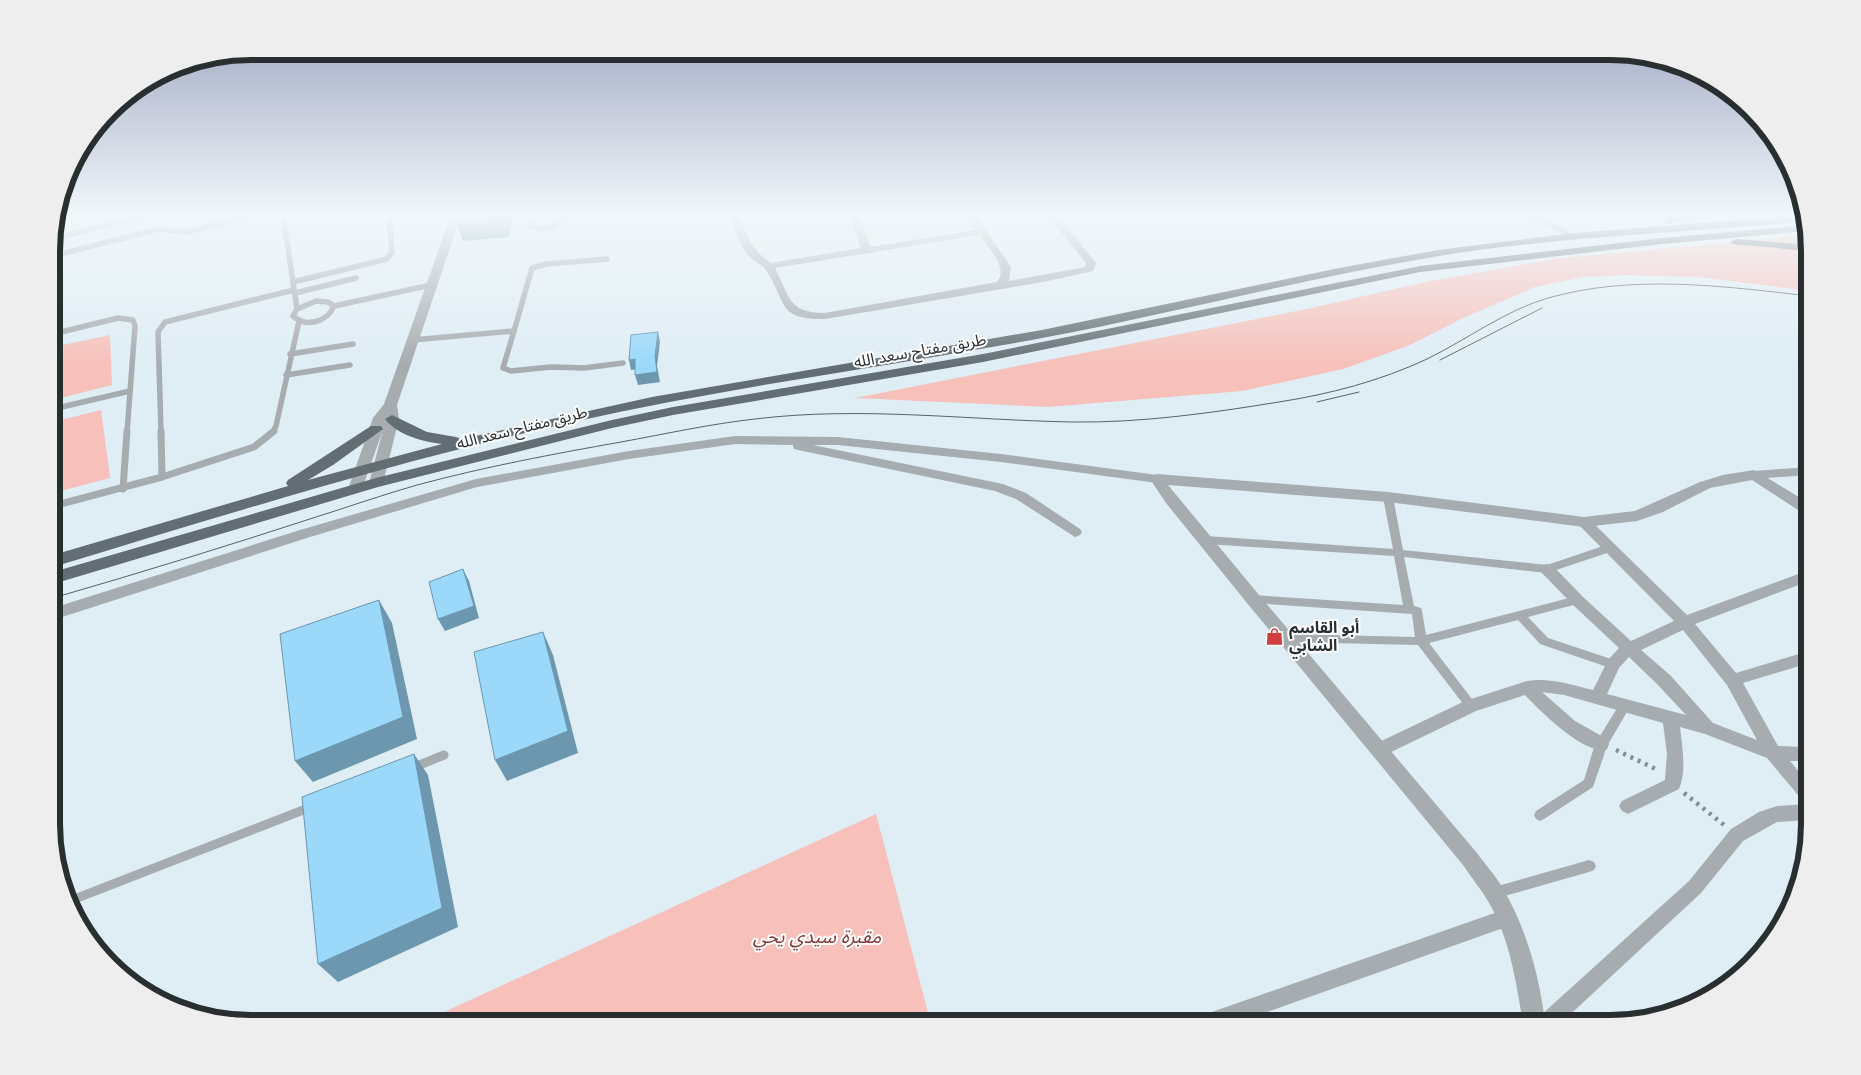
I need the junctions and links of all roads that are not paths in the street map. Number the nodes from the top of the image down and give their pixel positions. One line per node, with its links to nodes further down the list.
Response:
1 (290, 265): 12 (lane)
2 (362, 265): 12 (lane)
3 (438, 265): 13 (street)
4 (542, 265): 19 (lane)
5 (774, 265): 10 (street)
6 (1005, 265): 14 (street)
7 (1090, 265): 14 (street)
8 (1377, 265): 33 (highway, طريق مفتاح سعد الله)
9 (1453, 265): 40 (highway, طريق مفتاح سعد الله)
10 (769, 266): 14 (street)
11 (356, 278): 15 (lane)
12 (293, 282): 15 (lane)
13 (431, 285): 16 (lane); 21 (street)
14 (1000, 286)
15 (294, 291): 17 (lane); 38 (lane)
16 (334, 306): 17 (lane); 18 (lane)
17 (297, 309): 18 (lane)
18 (299, 322): 23 (lane)
19 (514, 331): 21 (lane); 24 (lane)
20 (60, 332): 27 (lane)
21 (412, 340): 28 (street)
22 (353, 344): 23 (lane)
23 (290, 354): 26 (lane)
24 (623, 363)
25 (350, 365): 26 (lane)
26 (286, 375): 38 (lane)
27 (130, 391): 29 (lane); 41 (lane)
28 (390, 405): 30 (street); 31 (street)
29 (60, 407)
30 (392, 419): 33 (highway); 34 (street)
31 (376, 429): 35 (street); 43 (highway)
32 (760, 439): 39 (street); 48 (street); 59 (street)
33 (468, 441): 34 (highway, طريق مفتاح سعد الله)
34 (380, 465): 35 (highway, طريق مفتاح سعد الله); 40 (street)
35 (362, 470): 42 (street); 43 (highway, طريق مفتاح سعد الله)
36 (1801, 472): 37 (street)
37 (1754, 475): 46 (street); 47 (street)
38 (162, 477): 41 (lane)
39 (1157, 479): 44 (street); 49 (street)
40 (376, 483): 42 (highway, طريق مفتاح سعد الله)
41 (123, 489): 45 (lane)
42 (355, 489): 54 (highway, طريق مفتاح سعد الله)
43 (272, 494): 52 (highway, طريق مفتاح سعد الله)
44 (1388, 498): 47 (street); 51 (street)
45 (60, 504)
46 (1801, 505)
47 (1584, 522): 50 (street)
48 (1075, 532)
49 (1206, 540): 51 (street); 56 (street)
50 (1609, 548): 53 (street); 61 (street)
51 (1397, 553): 53 (street); 58 (street)
52 (60, 560)
53 (1547, 569): 57 (street)
54 (60, 576)
55 (1801, 578): 61 (street)
56 (1253, 599): 58 (street); 62 (street)
57 (1577, 600): 60 (street); 64 (street)
58 (1409, 610): 63 (street)
59 (60, 612)
60 (1520, 615): 63 (street); 66 (street)
61 (1685, 622): 64 (street); 67 (street)
62 (1287, 638): 63 (street); 75 (street)
63 (1421, 641): 71 (street)
64 (1628, 649): 66 (street); 73 (street)
65 (1801, 659): 67 (street)
66 (1614, 664): 69 (street)
67 (1733, 680): 76 (street)
68 (1527, 687): 69 (street); 71 (street); 74 (street)
69 (1596, 698): 70 (street)
70 (1625, 705): 72 (street); 74 (street)
71 (1471, 706): 75 (street)
72 (1671, 719): 73 (street); 82 (street)
73 (1707, 728): 76 (street)
74 (1601, 744): 84 (street)
75 (1380, 750): 86 (street)
76 (1774, 753): 77 (street); 80 (street)
77 (1801, 754)
78 (444, 755): 79 (lane)
79 (407, 770)
80 (1801, 786)
81 (323, 802): 87 (lane)
82 (1628, 806)
83 (1801, 812): 91 (street)
84 (1540, 815)
85 (1589, 866): 86 (street)
86 (1494, 893): 88 (street)
87 (76, 899)
88 (1506, 918): 89 (street); 90 (street)
89 (1234, 1015)
90 (1533, 1015)
91 (1556, 1015)

